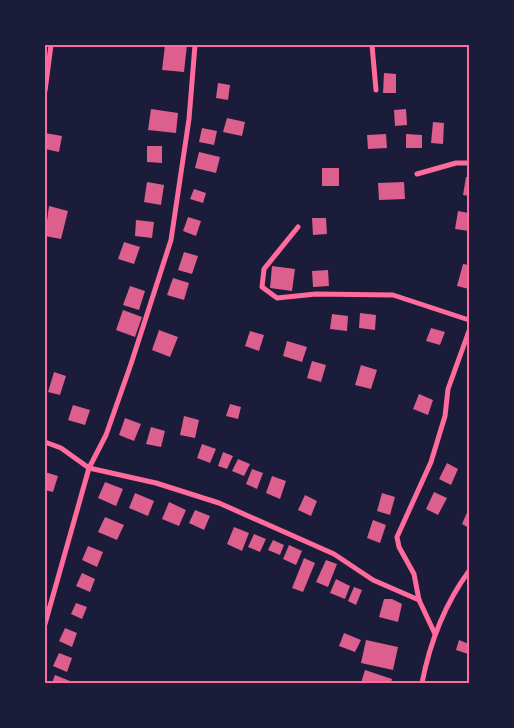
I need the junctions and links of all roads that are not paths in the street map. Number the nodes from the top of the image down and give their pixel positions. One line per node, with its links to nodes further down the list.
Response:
1 (51, 45): 5 (street)
2 (195, 45): 12 (street)
3 (372, 45): 4 (street)
4 (376, 90)
5 (45, 91)
6 (469, 163): 7 (street)
7 (416, 174)
8 (298, 227): 9 (street)
9 (469, 320)
10 (469, 331): 16 (street)
11 (45, 442): 12 (street)
12 (89, 468): 15 (street); 16 (street)
13 (469, 571): 18 (street)
14 (45, 597): 15 (street)
15 (53, 599): 17 (street)
16 (418, 600): 18 (street)
17 (45, 624)
18 (435, 634): 19 (street)
19 (422, 683)

